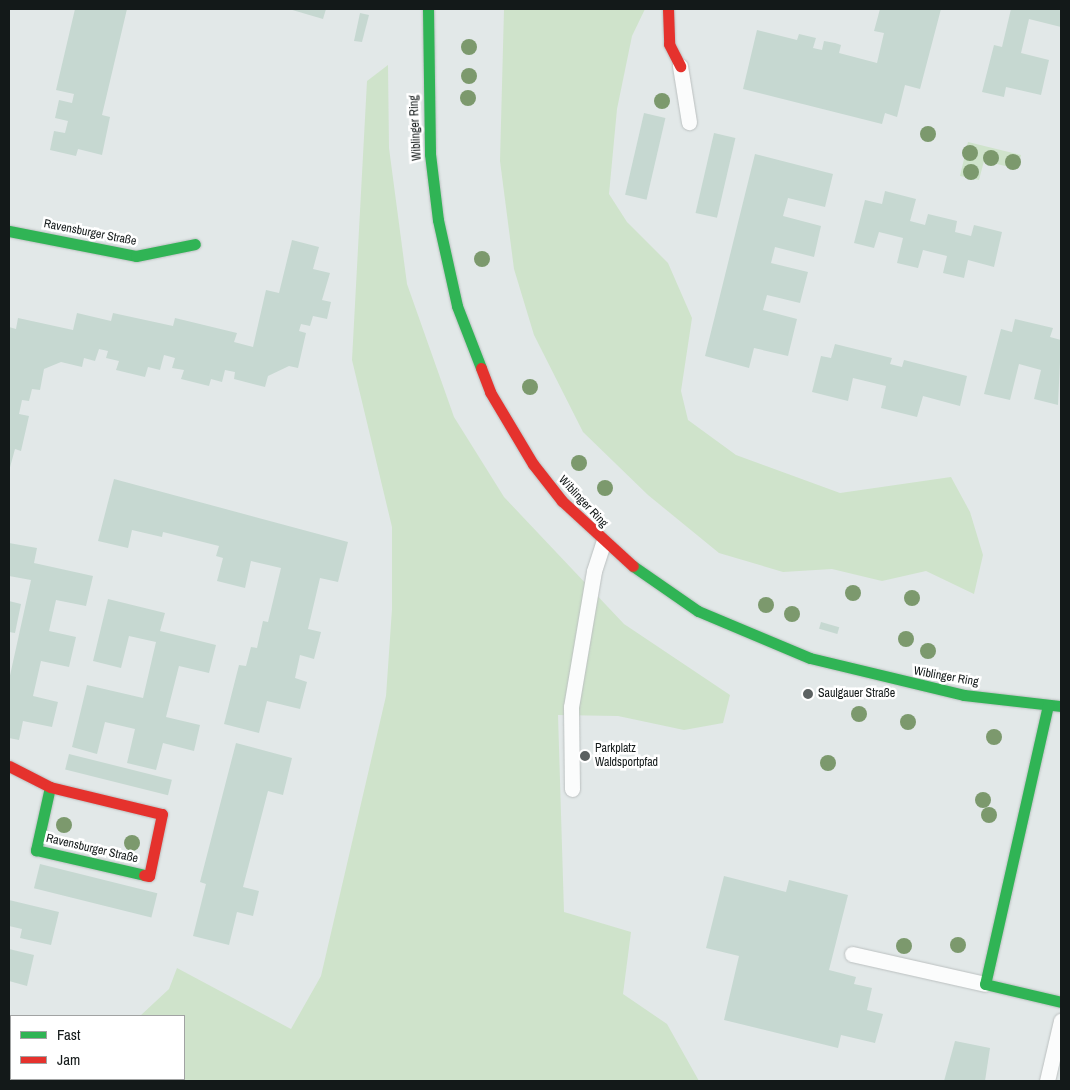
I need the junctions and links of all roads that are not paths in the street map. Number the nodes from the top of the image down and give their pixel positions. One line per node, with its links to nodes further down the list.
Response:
1 (428, 9): 7 (street, Wiblinger Ring)
2 (668, 9): 3 (street)
3 (680, 66): 4 (lane)
4 (689, 122)
5 (9, 231): 6 (street, Ravensburger Straße)
6 (195, 244)
7 (603, 543): 8 (street, Wiblinger Ring); 12 (lane)
8 (1048, 705): 9 (street, Wiblinger Ring); 14 (street)
9 (1061, 706)
10 (9, 766): 11 (street, Ravensburger Straße)
11 (50, 787): 11 (street, Ravensburger Straße)
12 (572, 789)
13 (852, 954): 14 (lane)
14 (985, 984): 15 (street)
15 (1061, 1002)
16 (1061, 1021): 17 (lane)
17 (1047, 1081)

